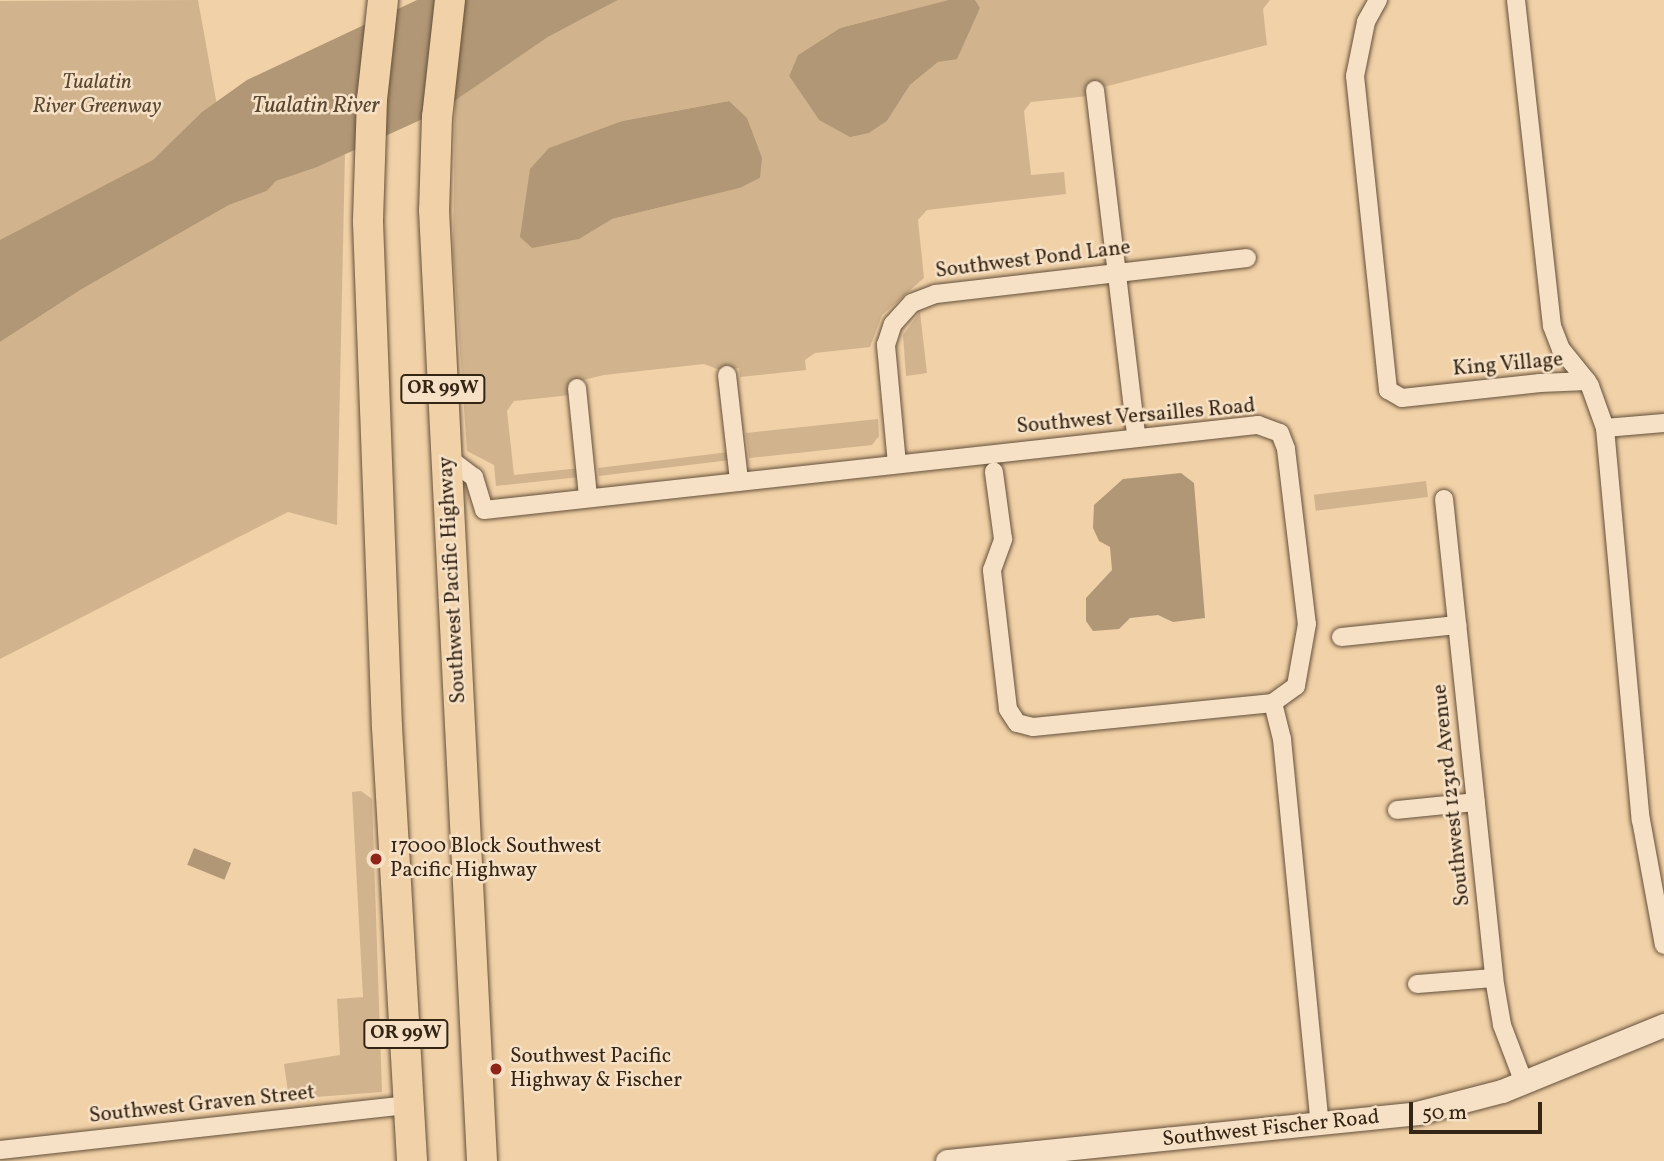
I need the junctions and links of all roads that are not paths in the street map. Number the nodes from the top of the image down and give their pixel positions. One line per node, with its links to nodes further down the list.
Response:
1 (383, 0): 31 (highway, OR 99W)
2 (450, 0): 14 (highway, Southwest Pacific Highway / OR 99W)
3 (1378, 0): 9 (street, King Village)
4 (1516, 0): 9 (street)
5 (1095, 90): 7 (street)
6 (1247, 258): 7 (street, Southwest Pond Lane)
7 (1118, 272): 13 (street); 15 (street, Southwest Pond Lane)
8 (727, 375): 17 (street)
9 (1587, 381): 12 (street, King Village)
10 (577, 388): 18 (street)
11 (1664, 424): 12 (street)
12 (1605, 428): 25 (street, King Village)
13 (1136, 436): 15 (street, Southwest Versailles Road); 22 (street, Southwest Versailles Road)
14 (447, 457): 18 (street, Southwest Versailles Road); 35 (highway, Southwest Pacific Highway / OR 99W)
15 (897, 464): 17 (street, Southwest Versailles Road)
16 (994, 472): 22 (street)
17 (739, 481): 18 (street, Southwest Versailles Road)
18 (588, 497)
19 (1444, 499): 20 (street, Southwest 123rd Avenue)
20 (1457, 625): 21 (street); 23 (street, Southwest 123rd Avenue)
21 (1341, 637)
22 (1273, 703): 32 (street)
23 (1476, 802): 24 (street); 27 (street, Southwest 123rd Avenue)
24 (1397, 810)
25 (1658, 863): 26 (street, King Village)
26 (1664, 945)
27 (1494, 978): 28 (street); 30 (street, Southwest 123rd Avenue)
28 (1417, 984)
29 (1664, 1026): 30 (street, Southwest Fischer Road)
30 (1524, 1083): 32 (street, Southwest Fischer Road)
31 (409, 1105): 33 (street, Southwest Graven Street); 34 (highway, OR 99W)
32 (1320, 1124): 36 (street, Southwest Fischer Road)
33 (0, 1150)
34 (412, 1161)
35 (481, 1161)
36 (947, 1161)

